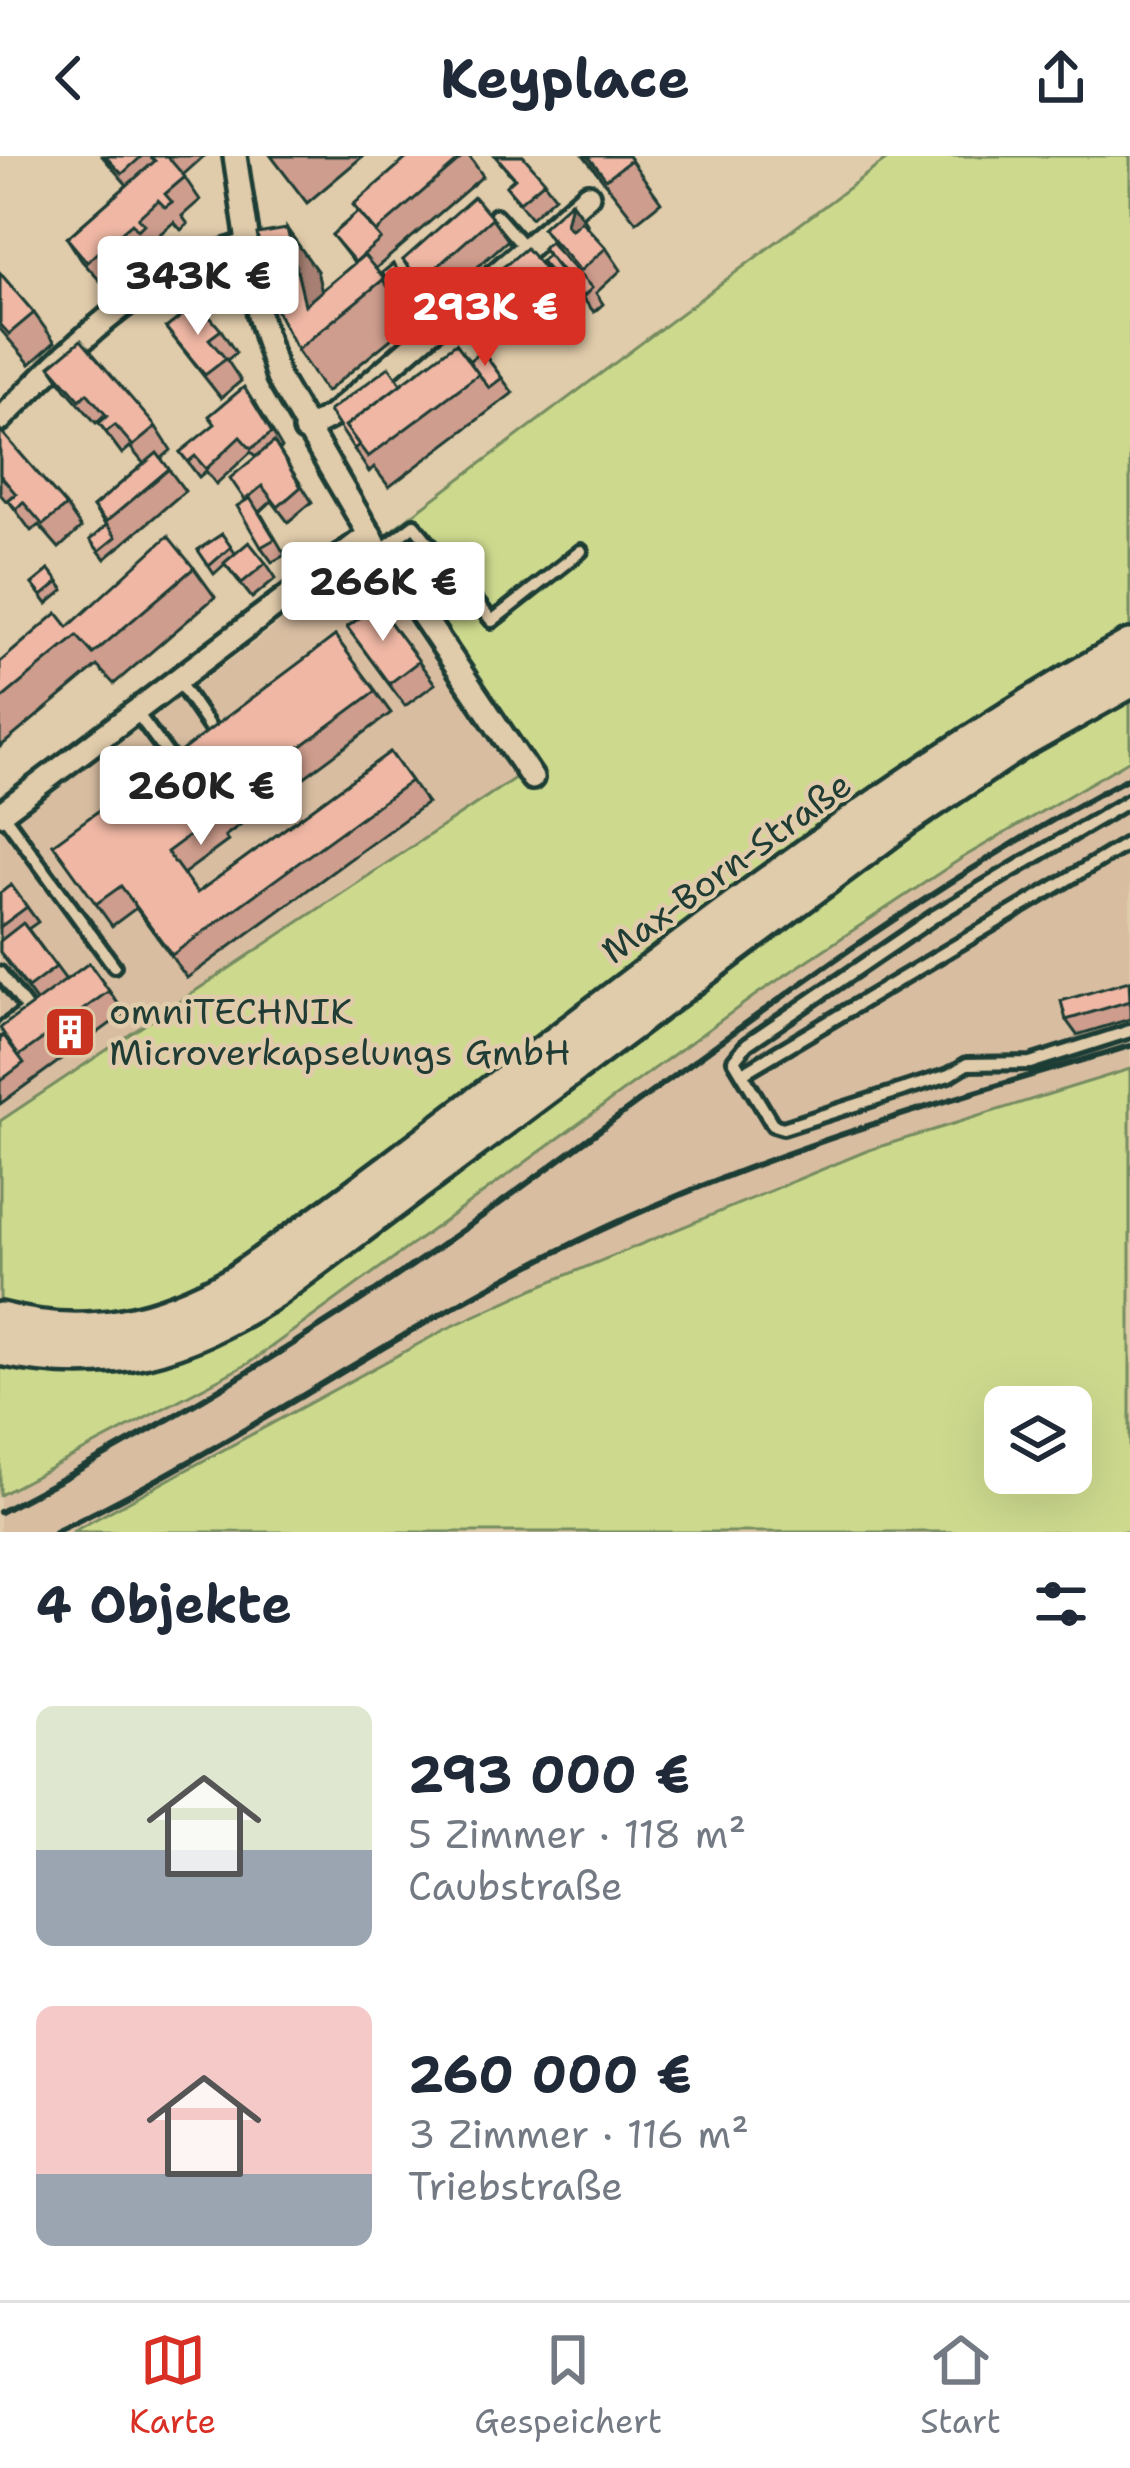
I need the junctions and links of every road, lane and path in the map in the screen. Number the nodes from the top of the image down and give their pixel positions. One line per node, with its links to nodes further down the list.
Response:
1 (235, 156): 4 (street)
2 (588, 195): 5 (street)
3 (496, 215): 5 (lane)
4 (248, 245): 6 (street); 7 (street)
5 (526, 249): 7 (street)
6 (0, 420)
7 (305, 430): 8 (street)
8 (375, 543): 9 (lane); 12 (street); 16 (street)
9 (580, 551)
10 (1130, 647): 27 (main road, Max-Born-Straße)
11 (1130, 680): 28 (main road, Max-Born-Straße)
12 (178, 681): 13 (street); 14 (lane)
13 (136, 712): 15 (lane); 18 (street)
14 (224, 748)
15 (177, 766)
16 (532, 778)
17 (1130, 800): 26 (lane)
18 (1, 813): 21 (lane)
19 (1130, 842): 26 (lane)
20 (55, 852): 21 (lane)
21 (39, 864): 22 (lane)
22 (114, 966)
23 (0, 973): 24 (lane)
24 (0, 1030)
25 (1130, 1031): 26 (lane)
26 (742, 1073)
27 (0, 1320)
28 (0, 1348)

